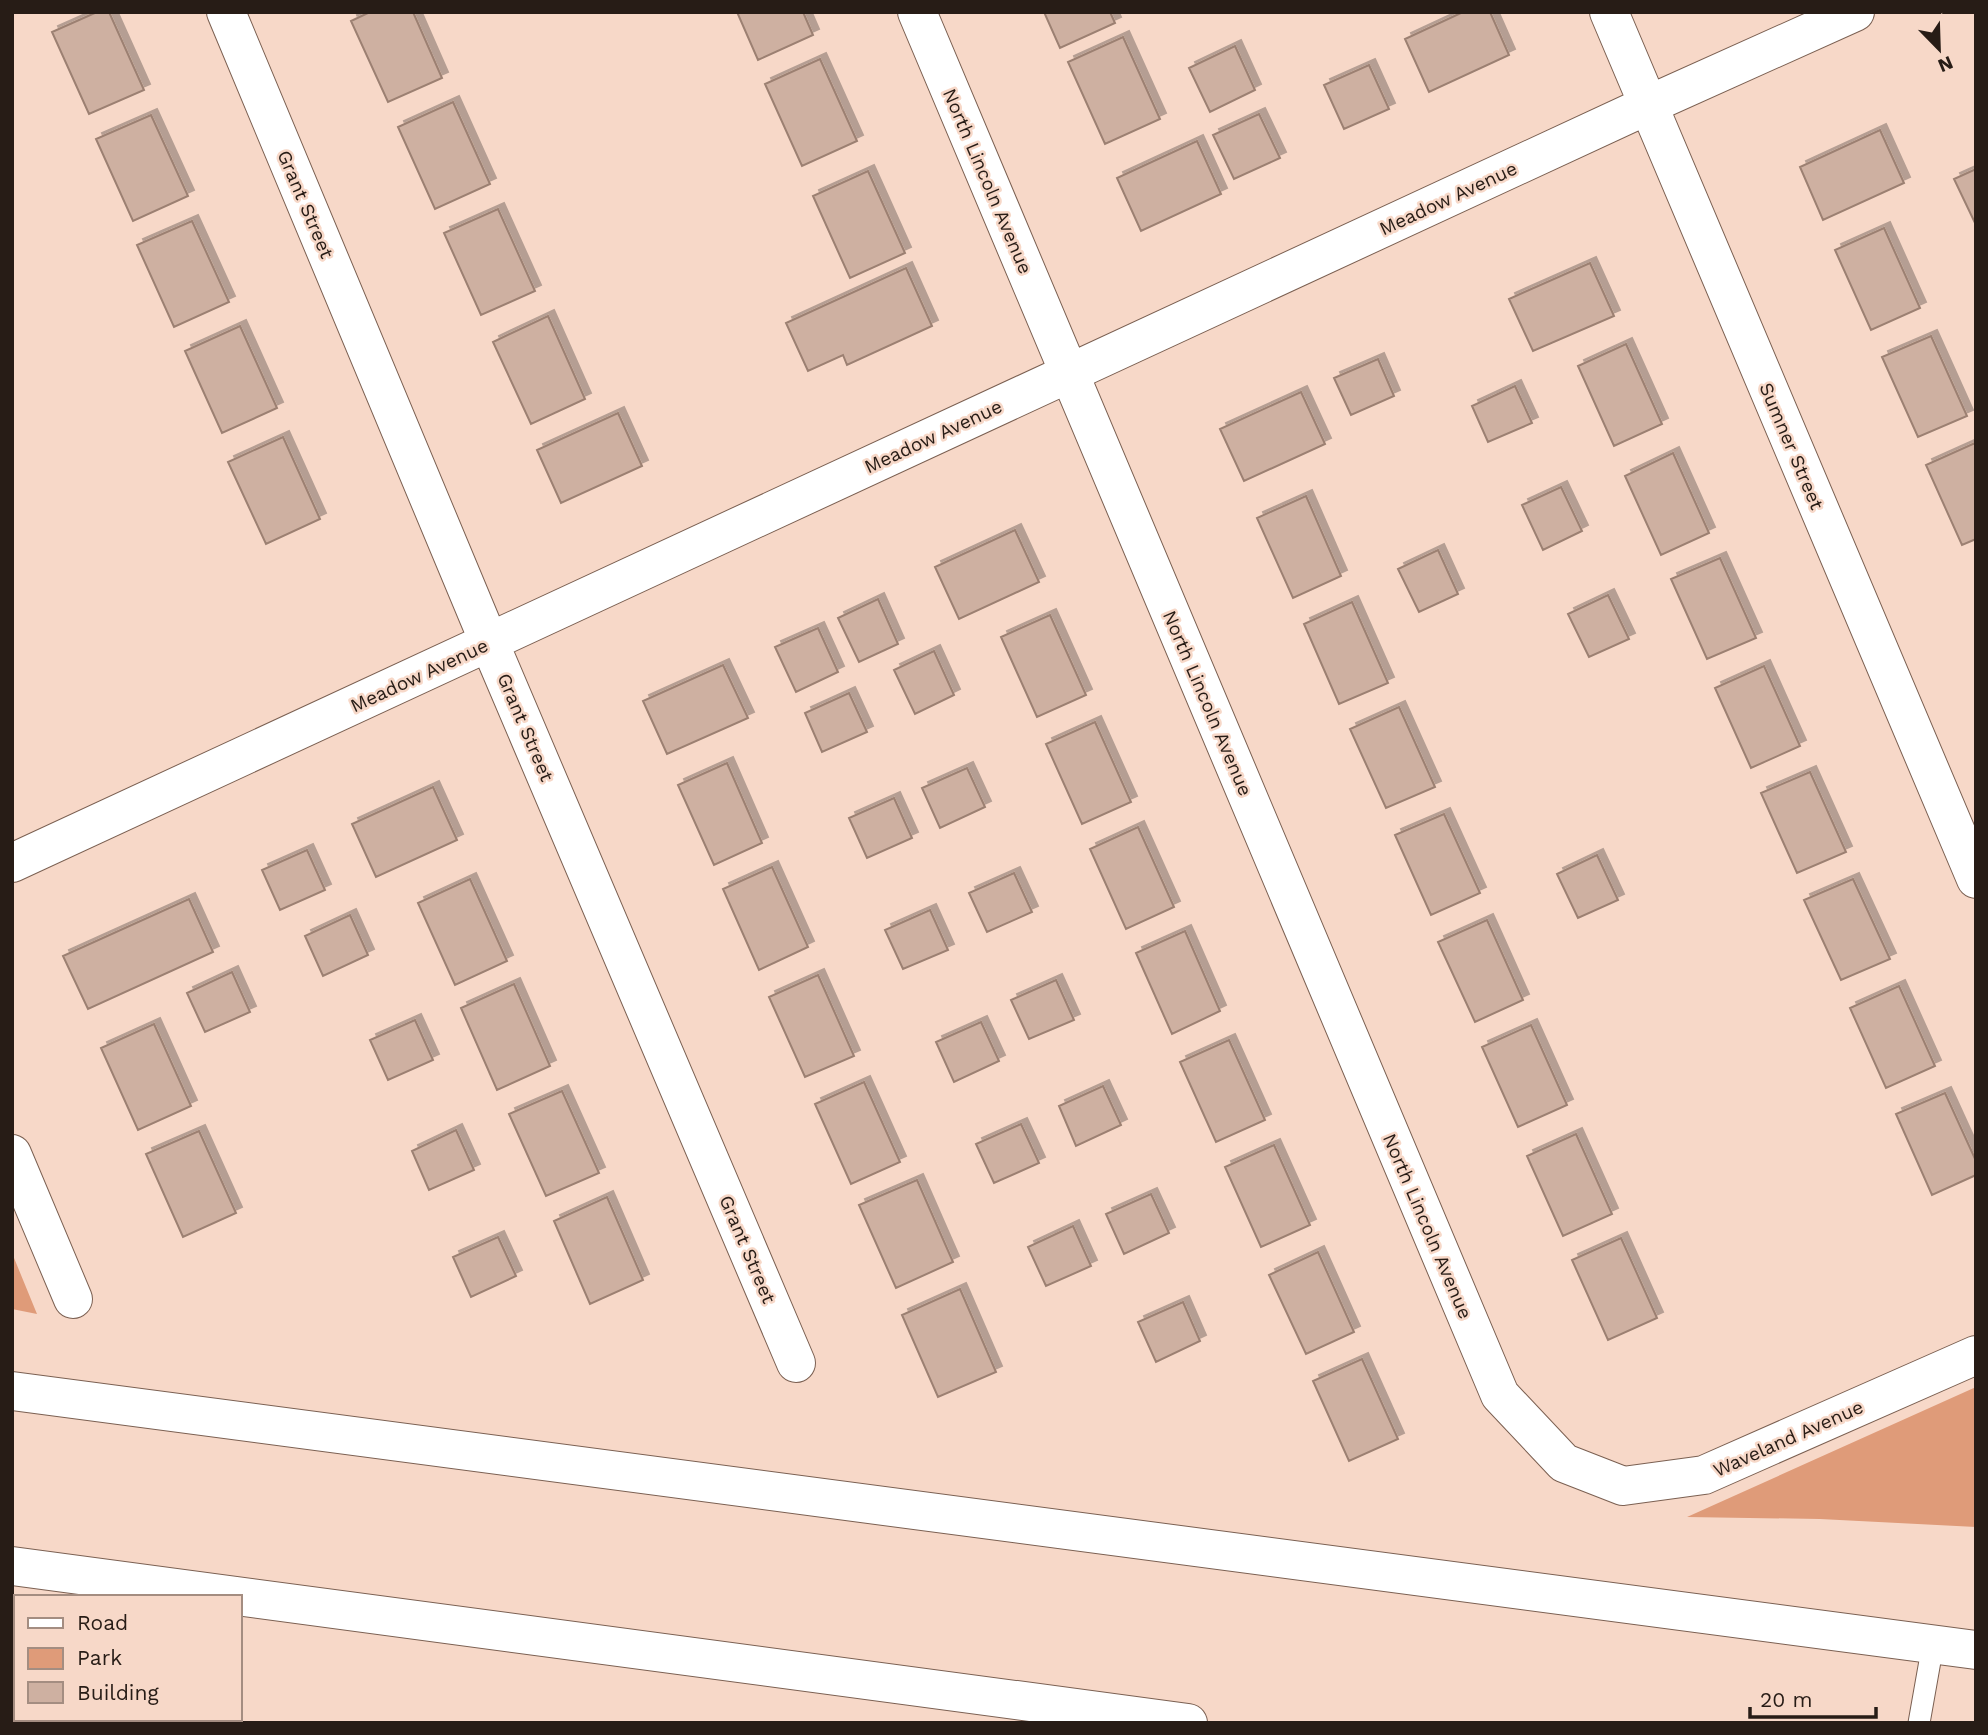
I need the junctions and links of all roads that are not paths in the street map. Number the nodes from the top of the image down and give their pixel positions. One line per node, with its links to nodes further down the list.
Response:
1 (226, 12): 7 (main road, Grant Street)
2 (916, 12): 6 (main road, North Lincoln Avenue)
3 (1609, 12): 5 (main road, Sumner Street)
4 (1855, 12): 5 (main road, Meadow Avenue)
5 (1648, 105): 6 (main road, Meadow Avenue); 9 (main road, Sumner Street)
6 (1069, 373): 7 (main road, Meadow Avenue); 15 (main road, North Lincoln Avenue)
7 (489, 642): 8 (main road, Meadow Avenue); 13 (main road, Grant Street)
8 (12, 863)
9 (1976, 879)
10 (12, 1154): 11 (main road)
11 (74, 1298)
12 (1976, 1355): 15 (main road, Waveland Avenue)
13 (796, 1363)
14 (12, 1391): 19 (main road)
15 (1500, 1395)
16 (12, 1566): 17 (main road)
17 (229, 1595)
18 (242, 1597): 21 (main road)
19 (1933, 1644): 20 (main road); 22 (lane)
20 (1976, 1650)
21 (1188, 1723)
22 (1919, 1723)

